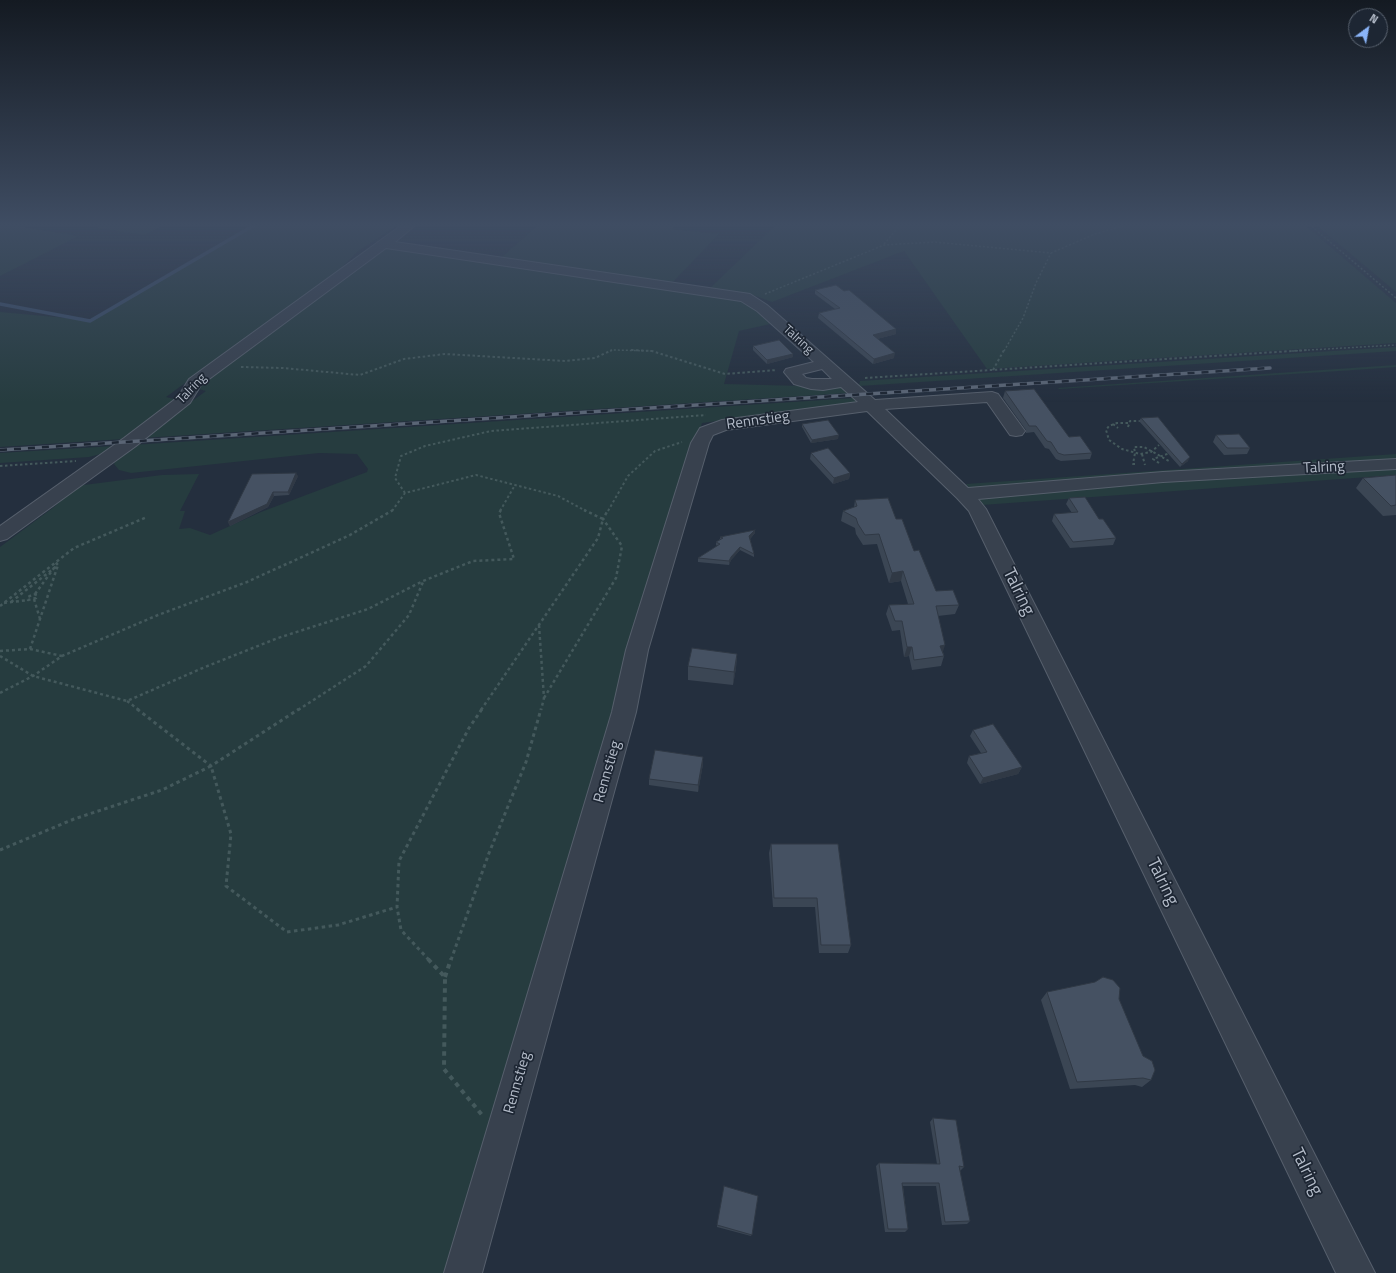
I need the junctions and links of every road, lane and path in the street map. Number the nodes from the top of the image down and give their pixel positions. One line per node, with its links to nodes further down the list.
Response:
1 (330, 283): 10 (street, Talring)
2 (659, 283): 7 (street, Talring)
3 (790, 283): 7 (path)
4 (1036, 283): 11 (path)
5 (1379, 283): 6 (path)
6 (1396, 298)
7 (752, 300): 9 (street, Talring)
8 (1396, 345): 11 (path)
9 (825, 364): 12 (street); 13 (street, Talring)
10 (216, 366): 12 (path); 28 (street, Talring)
11 (992, 370): 13 (path)
12 (792, 372): 13 (street)
13 (844, 382): 14 (street, Talring)
14 (871, 405): 16 (street, Rennstieg); 21 (street); 39 (street, Talring)
15 (1142, 421): 17 (path)
16 (708, 423): 38 (path); 41 (path); 67 (street, Rennstieg)
17 (1128, 423): 18 (path); 19 (path)
18 (1113, 424): 20 (path); 25 (path)
19 (1128, 427)
20 (1118, 428)
21 (1016, 431)
22 (1159, 445): 23 (path)
23 (1152, 452): 25 (path); 26 (path); 27 (path)
24 (1175, 452): 27 (path)
25 (1135, 453): 26 (path); 34 (path)
26 (1142, 454): 34 (path)
27 (1160, 457): 30 (path); 36 (path)
28 (106, 459): 33 (path); 42 (street, Talring)
29 (1175, 459): 30 (path)
30 (1169, 461): 31 (path)
31 (1166, 463)
32 (1396, 464): 39 (street, Talring)
33 (0, 466)
34 (1145, 466): 35 (path)
35 (1149, 466)
36 (1154, 466)
37 (516, 485): 38 (path); 41 (path); 46 (path)
38 (405, 493): 58 (path)
39 (964, 494): 69 (street, Talring)
40 (147, 517): 43 (path)
41 (603, 519): 54 (path); 61 (path)
42 (0, 535)
43 (55, 562): 44 (path); 51 (path)
44 (58, 564): 45 (path); 53 (path)
45 (54, 568): 47 (path); 50 (path)
46 (423, 581): 62 (path); 63 (path)
47 (35, 594): 48 (path); 49 (path)
48 (34, 599): 49 (path); 53 (path)
49 (28, 600): 50 (path)
50 (11, 602): 51 (path)
51 (4, 603): 52 (path)
52 (0, 606)
53 (40, 619): 55 (path)
54 (539, 625): 61 (path); 65 (path)
55 (30, 649): 56 (path); 58 (path)
56 (0, 651)
57 (0, 656): 59 (path)
58 (62, 656): 59 (path)
59 (33, 676): 60 (path); 62 (path)
60 (0, 692)
61 (544, 698): 66 (path)
62 (128, 701): 63 (path)
63 (211, 766): 64 (path); 65 (path)
64 (0, 850)
65 (397, 907): 66 (path)
66 (445, 977): 67 (path)
67 (502, 1139): 68 (street, Rennstieg)
68 (463, 1273)
69 (1356, 1273)

